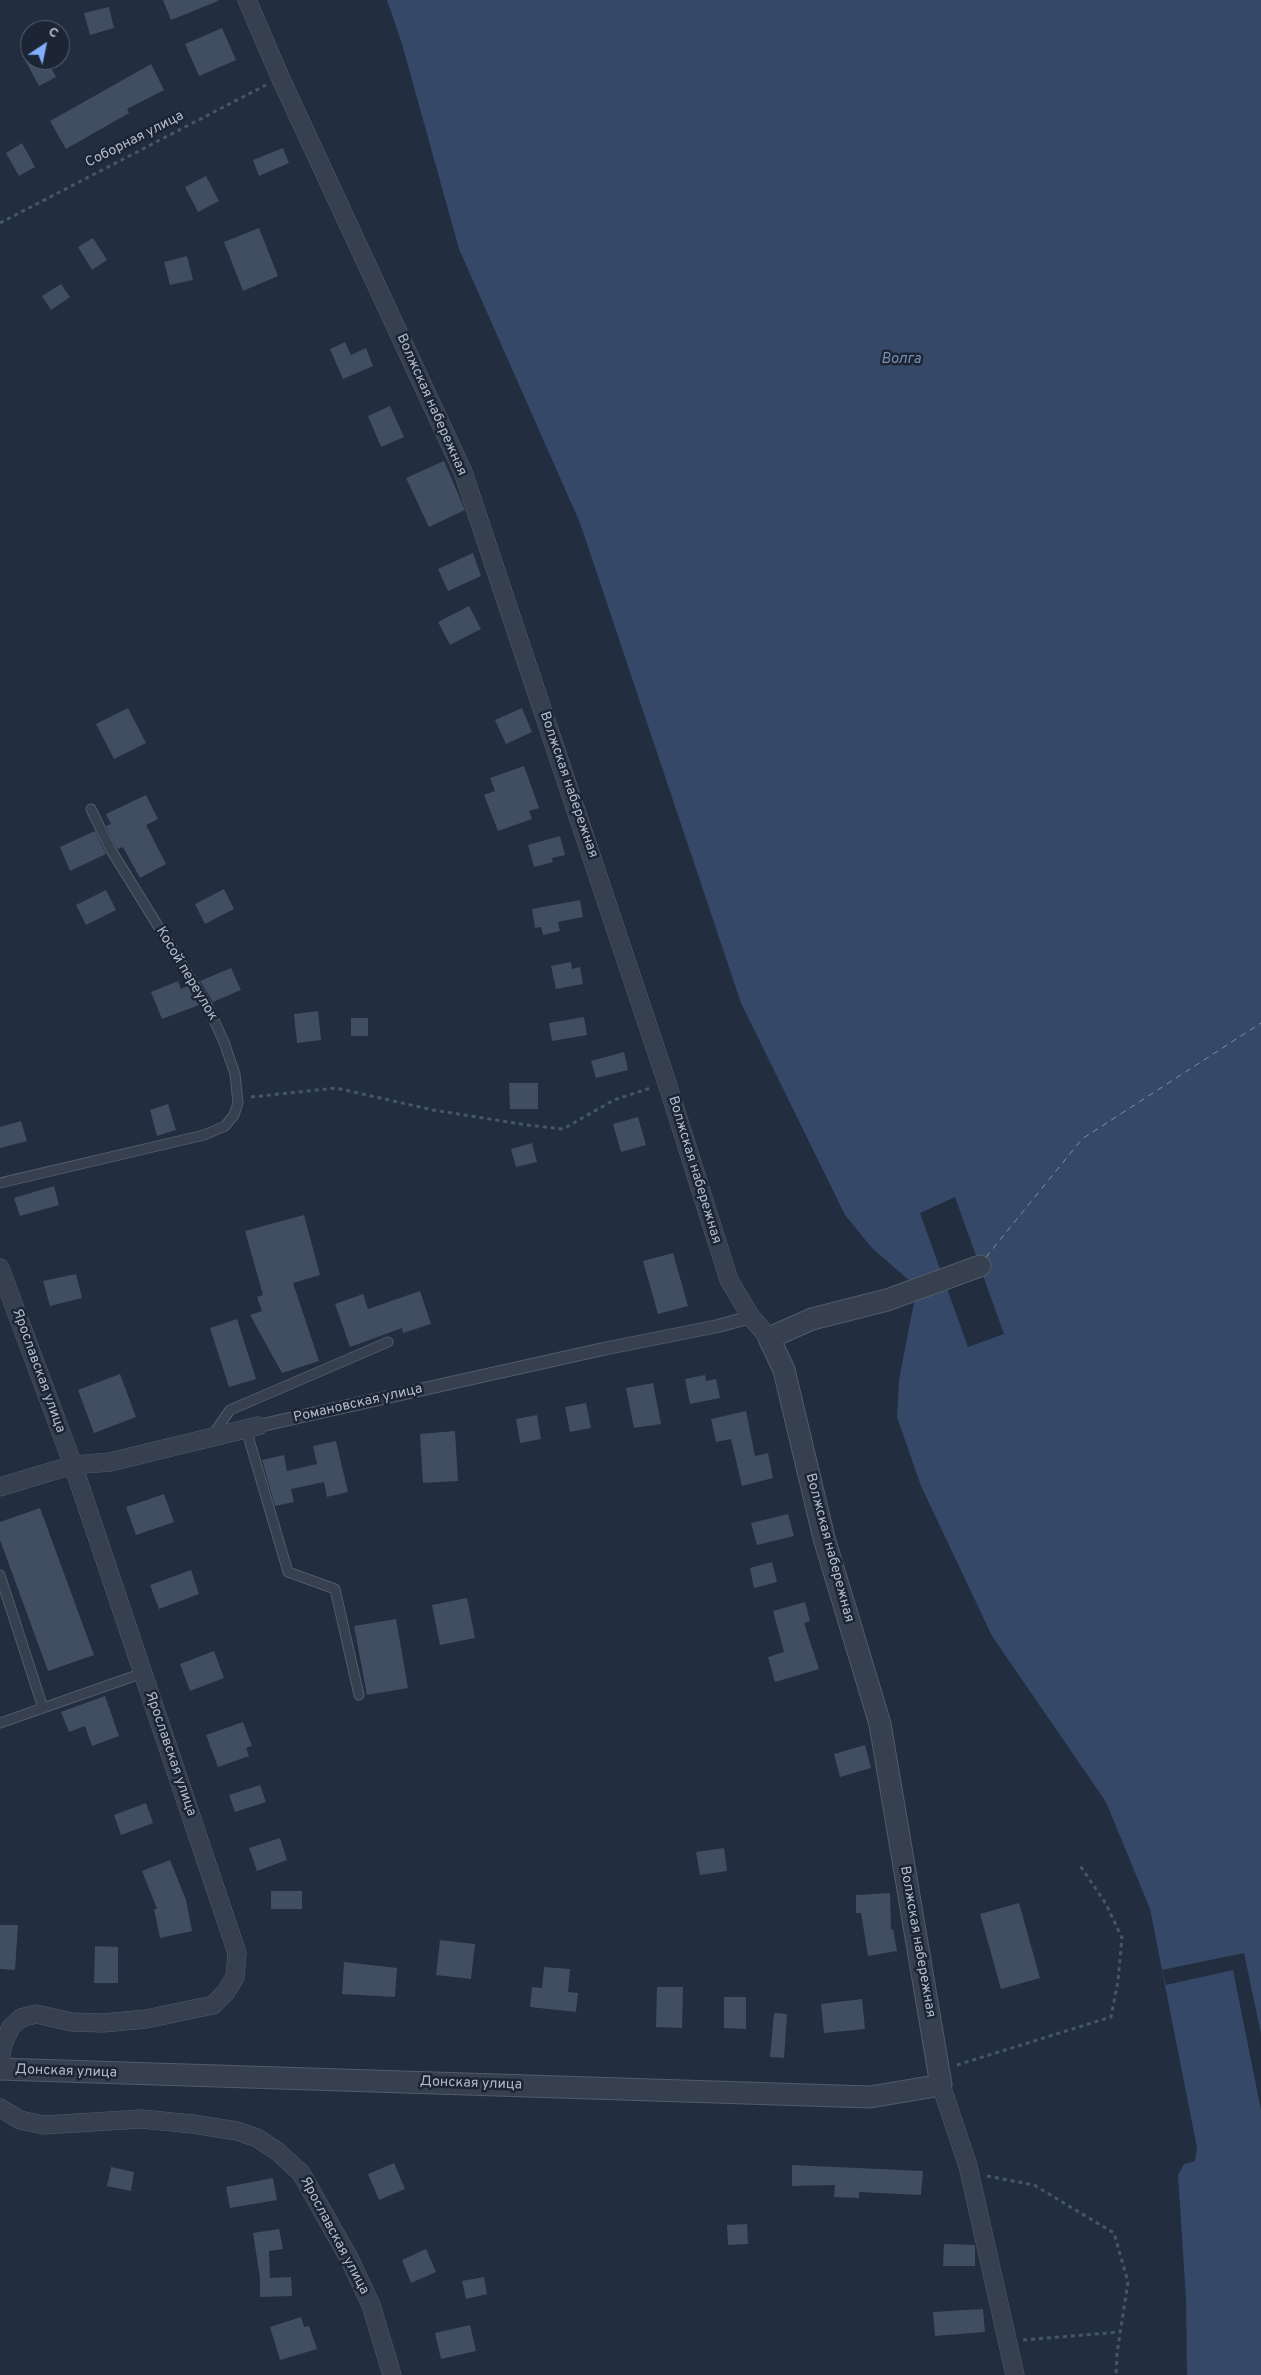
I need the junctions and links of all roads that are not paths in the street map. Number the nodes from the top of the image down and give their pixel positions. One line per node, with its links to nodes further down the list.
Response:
1 (247, 0): 6 (street, Волжская набережная)
2 (91, 809): 3 (lane, Косой переулок)
3 (0, 1183)
4 (980, 1266): 7 (street)
5 (0, 1268): 11 (street, Ярославская улица)
6 (751, 1317): 7 (street, Волжская набережная); 9 (street, Романовская улица)
7 (769, 1338): 20 (street, Волжская набережная)
8 (388, 1342): 10 (lane)
9 (252, 1427): 10 (street, Романовская улица); 15 (lane)
10 (212, 1436): 11 (street, Романовская улица)
11 (73, 1465): 12 (street, Романовская улица); 14 (street, Ярославская улица)
12 (0, 1487)
13 (0, 1575): 16 (lane)
14 (143, 1673): 16 (lane); 18 (street, Ярославская улица)
15 (359, 1695)
16 (43, 1708): 17 (lane)
17 (0, 1723)
18 (0, 2061)
19 (0, 2069): 20 (street, Донская улица)
20 (941, 2085): 23 (street, Волжская набережная)
21 (0, 2108): 22 (street, Ярославская улица)
22 (392, 2375)
23 (1016, 2375)

